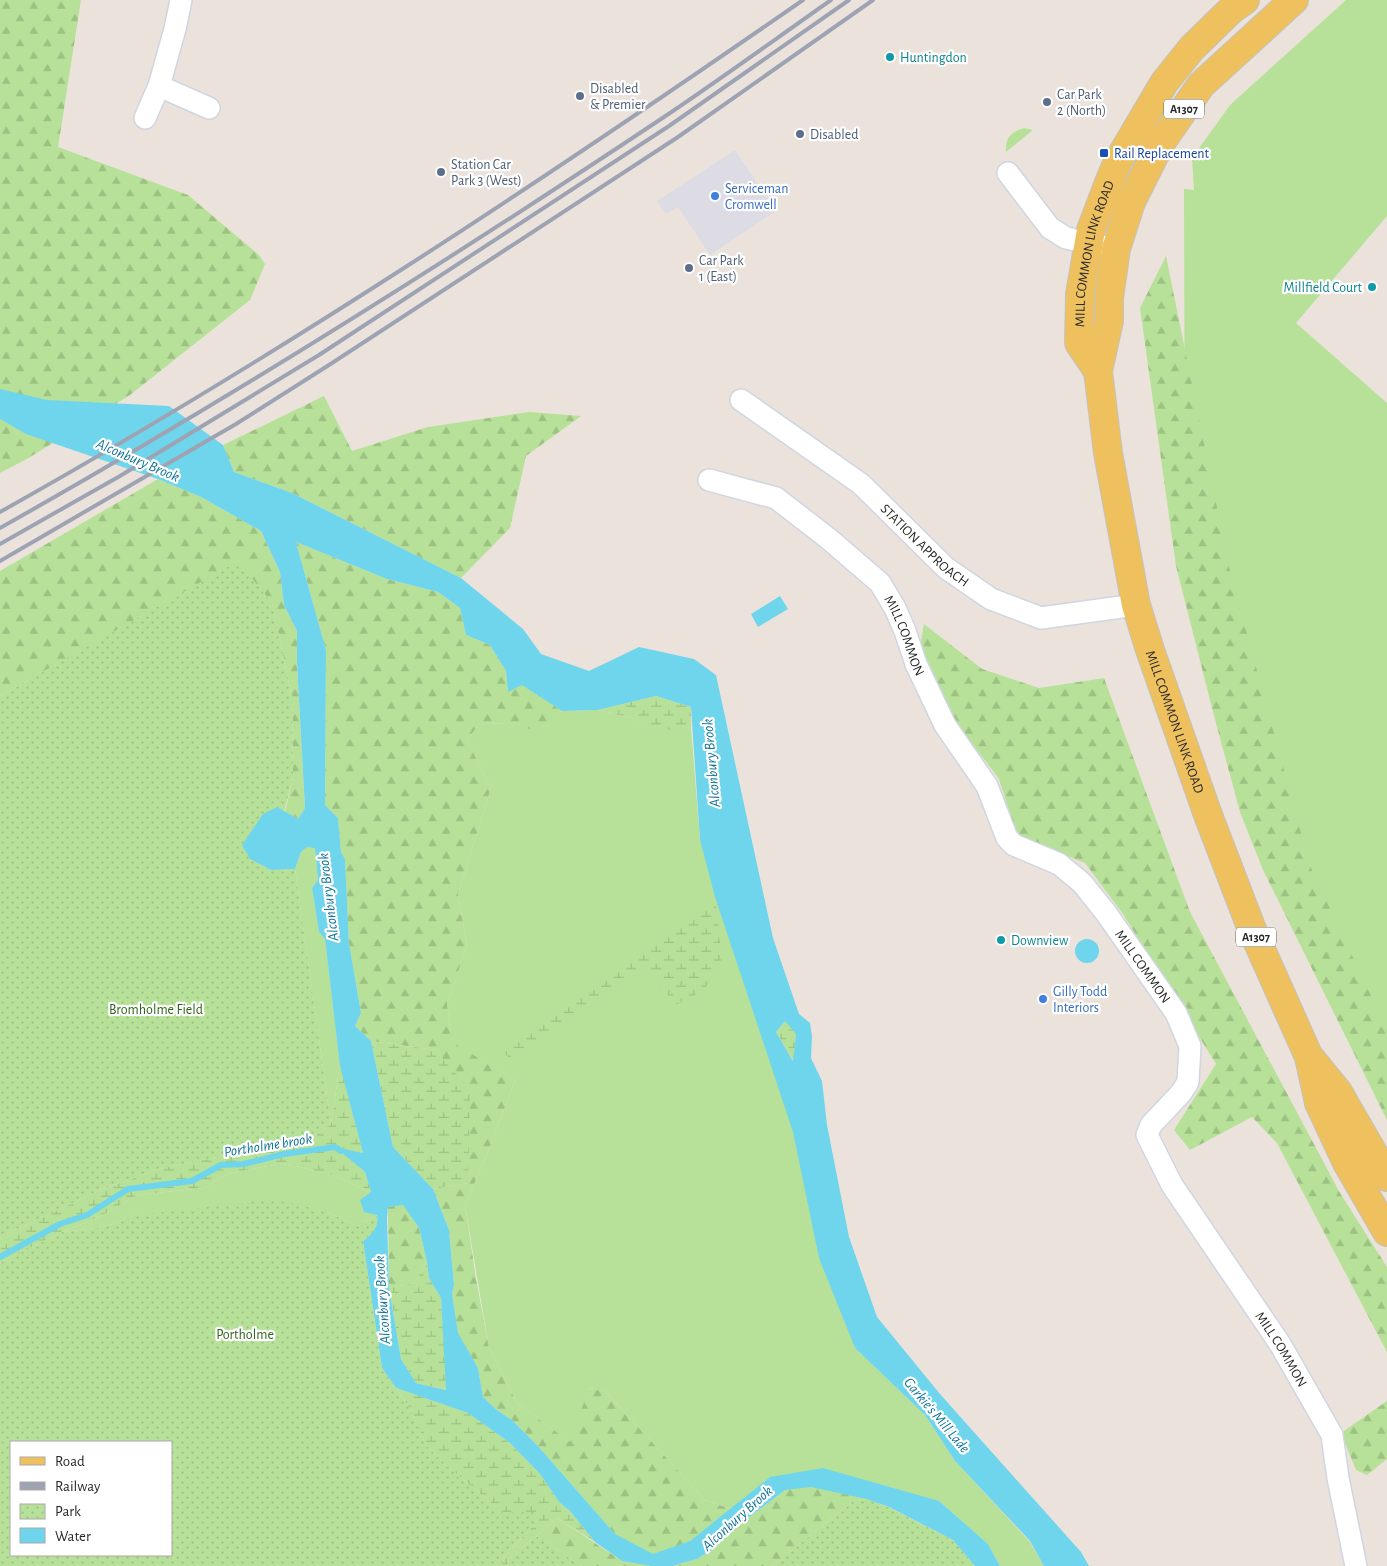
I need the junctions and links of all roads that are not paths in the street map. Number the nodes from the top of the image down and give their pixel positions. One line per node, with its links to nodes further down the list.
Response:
1 (181, 0): 4 (street)
2 (1294, 0): 9 (main road, MILL COMMON LINK ROAD / A1307)
3 (1236, 4): 8 (main road, MILL COMMON LINK ROAD / A1307)
4 (159, 86): 5 (street); 6 (street)
5 (209, 108)
6 (146, 118)
7 (1008, 173): 8 (street)
8 (1088, 242): 9 (street); 10 (main road, MILL COMMON LINK ROAD / A1307)
9 (1116, 249): 10 (main road, MILL COMMON LINK ROAD / A1307)
10 (1098, 371): 13 (main road, MILL COMMON LINK ROAD / A1307)
11 (741, 400): 13 (street, STATION APPROACH)
12 (709, 480): 17 (street, MILL COMMON)
13 (1136, 606): 14 (main road, MILL COMMON LINK ROAD / A1307)
14 (1309, 1057): 15 (main road, MILL COMMON LINK ROAD / A1307); 16 (main road, MILL COMMON LINK ROAD / A1307)
15 (1387, 1177)
16 (1387, 1232)
17 (1356, 1566)

